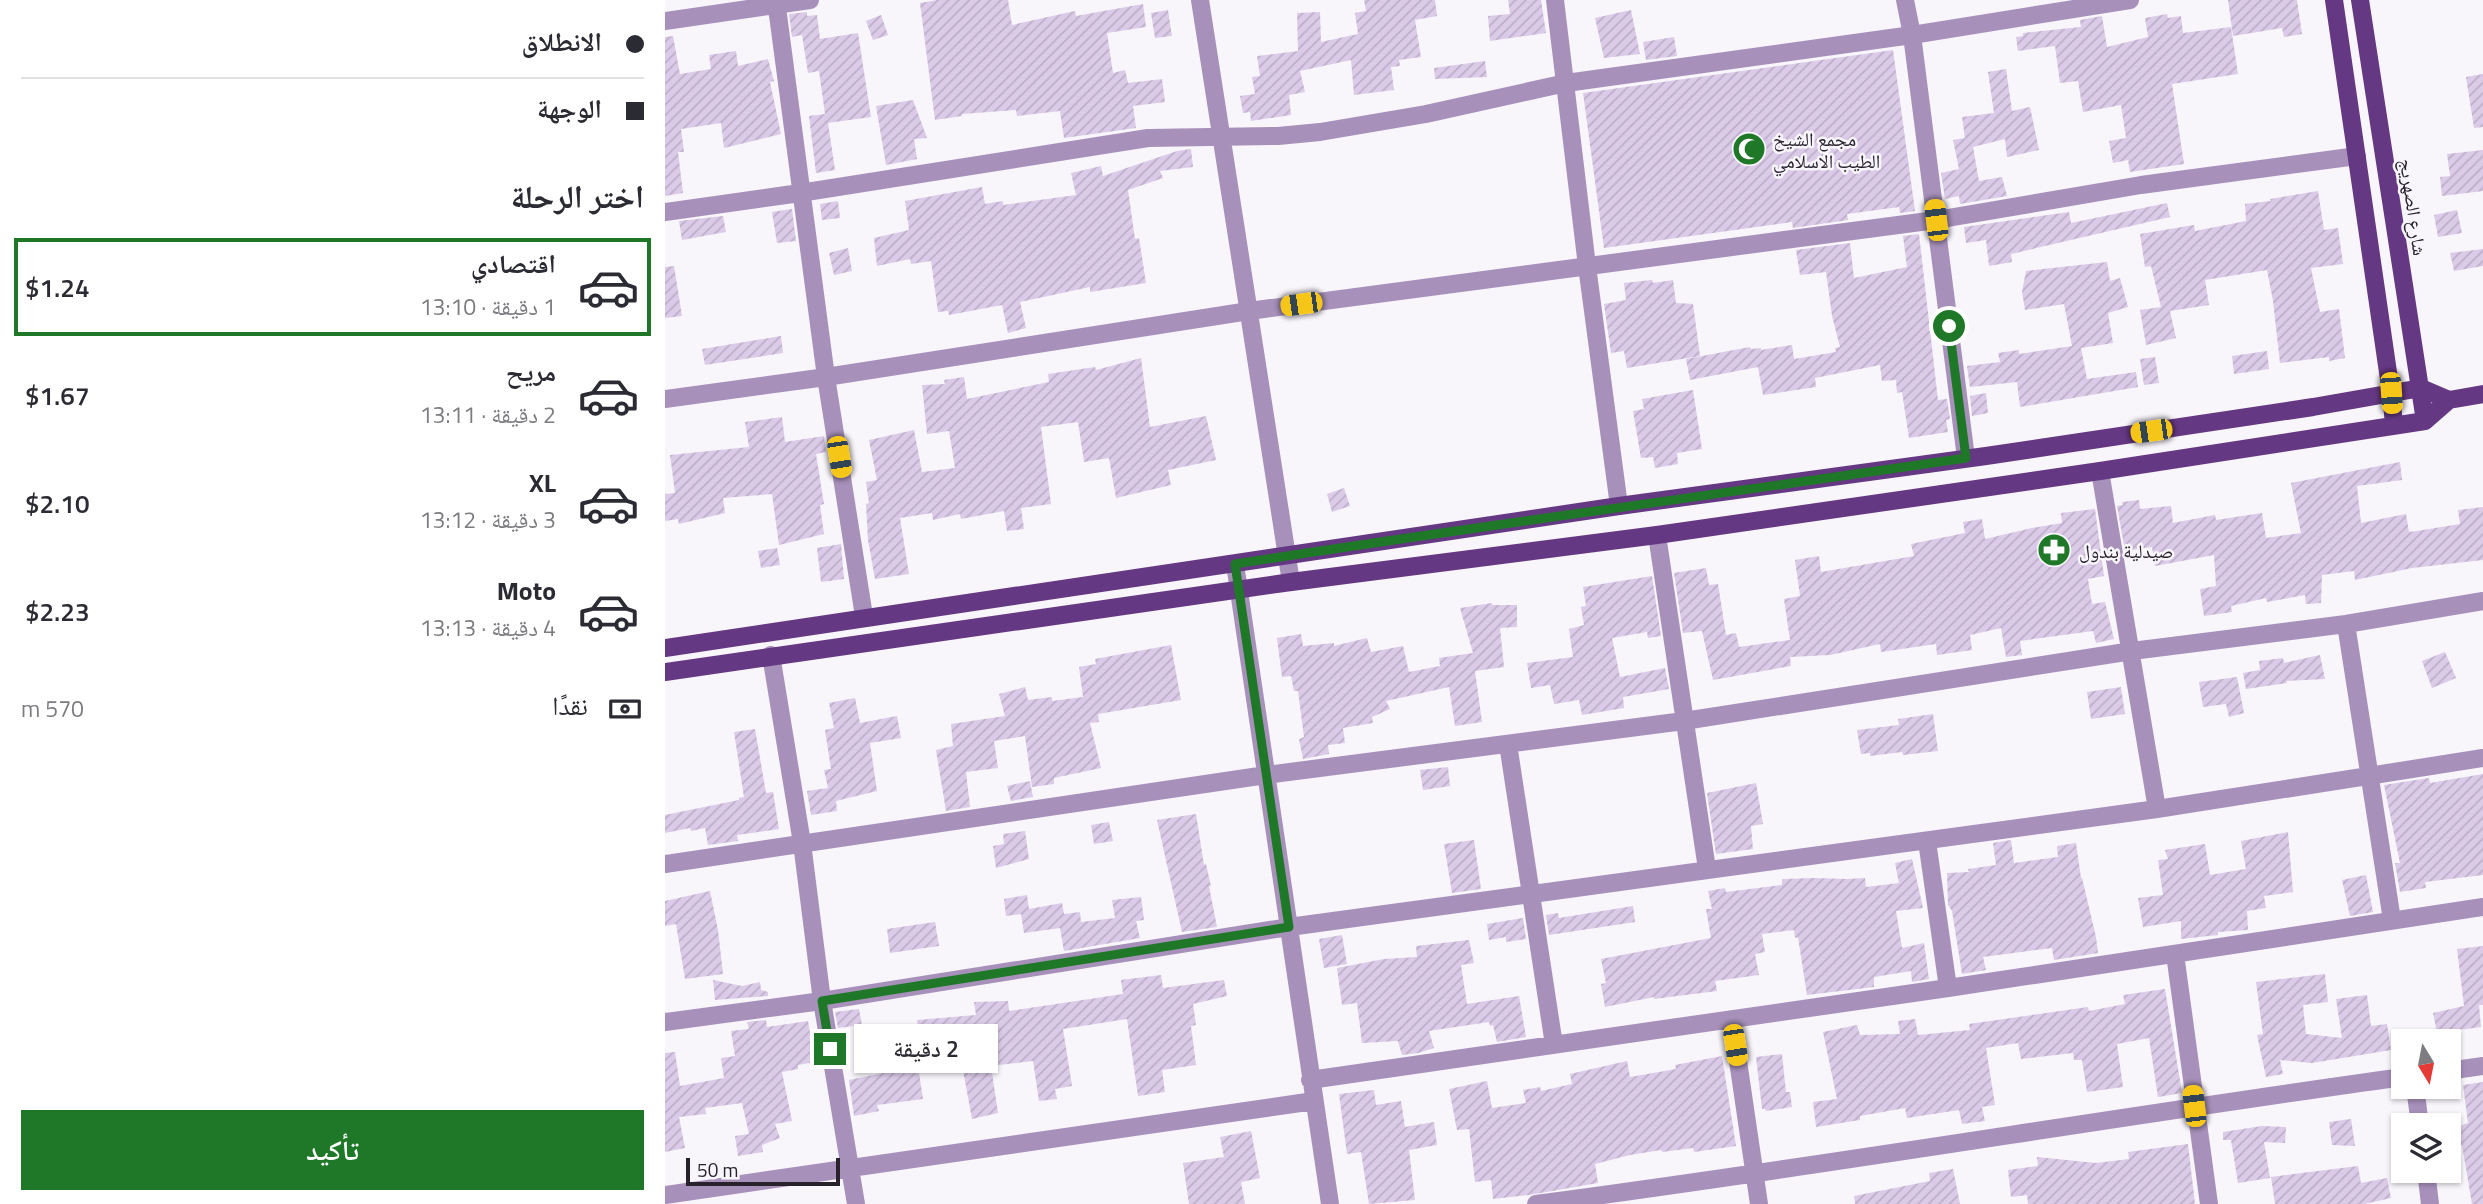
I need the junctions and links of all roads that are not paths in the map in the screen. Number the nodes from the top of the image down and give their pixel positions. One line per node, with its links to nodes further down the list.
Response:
1 (810, 0): 8 (street)
2 (1201, 0): 12 (street)
3 (1555, 0): 11 (street)
4 (1905, 0): 10 (street)
5 (2130, 0): 10 (street)
6 (2334, 0): 13 (main road)
7 (2360, 0): 20 (main road, شارع الصهريج)
8 (776, 2): 9 (street); 14 (street)
9 (665, 21)
10 (1912, 35): 11 (street); 16 (street)
11 (1566, 83): 12 (street); 17 (street)
12 (1220, 136): 14 (street); 18 (street)
13 (2357, 156): 16 (street); 21 (main road)
14 (800, 194): 15 (street); 19 (street)
15 (665, 212)
16 (1936, 220): 17 (street); 27 (street)
17 (1587, 266): 18 (street); 29 (street)
18 (1249, 311): 19 (street); 31 (street)
19 (826, 377): 23 (street); 36 (street)
20 (2421, 388): 21 (main road); 24 (main road); 25 (main road, شارع الصهريج)
21 (2391, 393): 26 (main road); 27 (main road)
22 (2483, 394): 24 (main road)
23 (665, 399)
24 (2449, 400): 25 (main road)
25 (2425, 421): 26 (main road)
26 (2394, 425): 28 (main road)
27 (1966, 458): 29 (main road)
28 (2101, 471): 30 (main road); 39 (street)
29 (1619, 506): 31 (main road)
30 (1657, 535): 33 (main road); 42 (street)
31 (1287, 555): 32 (main road); 33 (street)
32 (1235, 564): 34 (street); 36 (main road)
33 (1291, 582): 34 (main road)
34 (1238, 590): 40 (main road); 45 (street)
35 (2483, 600): 37 (street)
36 (864, 617): 38 (main road)
37 (2346, 624): 39 (street); 46 (street)
38 (665, 648)
39 (2132, 651): 42 (street); 47 (street)
40 (771, 655): 41 (main road); 49 (street)
41 (665, 672)
42 (1684, 721): 43 (street); 51 (street)
43 (1508, 744): 45 (street); 52 (street)
44 (2483, 758): 46 (street)
45 (1266, 775): 49 (street); 55 (street)
46 (2370, 776): 47 (street); 54 (street)
47 (2157, 809): 48 (street)
48 (1927, 841): 51 (street); 57 (street)
49 (802, 843): 50 (street); 58 (street)
50 (665, 864)
51 (1707, 869): 52 (street)
52 (1530, 896): 55 (street); 61 (street)
53 (2483, 906): 54 (street)
54 (2392, 920): 56 (street)
55 (1289, 927): 58 (street); 65 (street)
56 (2175, 954): 57 (street); 67 (street)
57 (1948, 988): 59 (street)
58 (822, 1001): 60 (street); 68 (street)
59 (1732, 1020): 61 (street); 69 (street)
60 (665, 1022)
61 (1554, 1045): 65 (street)
62 (2483, 1066): 63 (street)
63 (2461, 1069)
64 (2391, 1079): 67 (street)
65 (1310, 1080): 66 (street)
66 (1314, 1101): 68 (street); 74 (street)
67 (2194, 1106): 69 (street); 77 (street)
68 (851, 1169): 71 (street); 73 (street)
69 (1754, 1173): 72 (street); 76 (street)
70 (2427, 1183): 78 (street)
71 (665, 1195)
72 (1607, 1199): 75 (street)
73 (856, 1204)
74 (1330, 1204)
75 (1536, 1204)
76 (1759, 1204)
77 (2209, 1204)
78 (2430, 1204)

